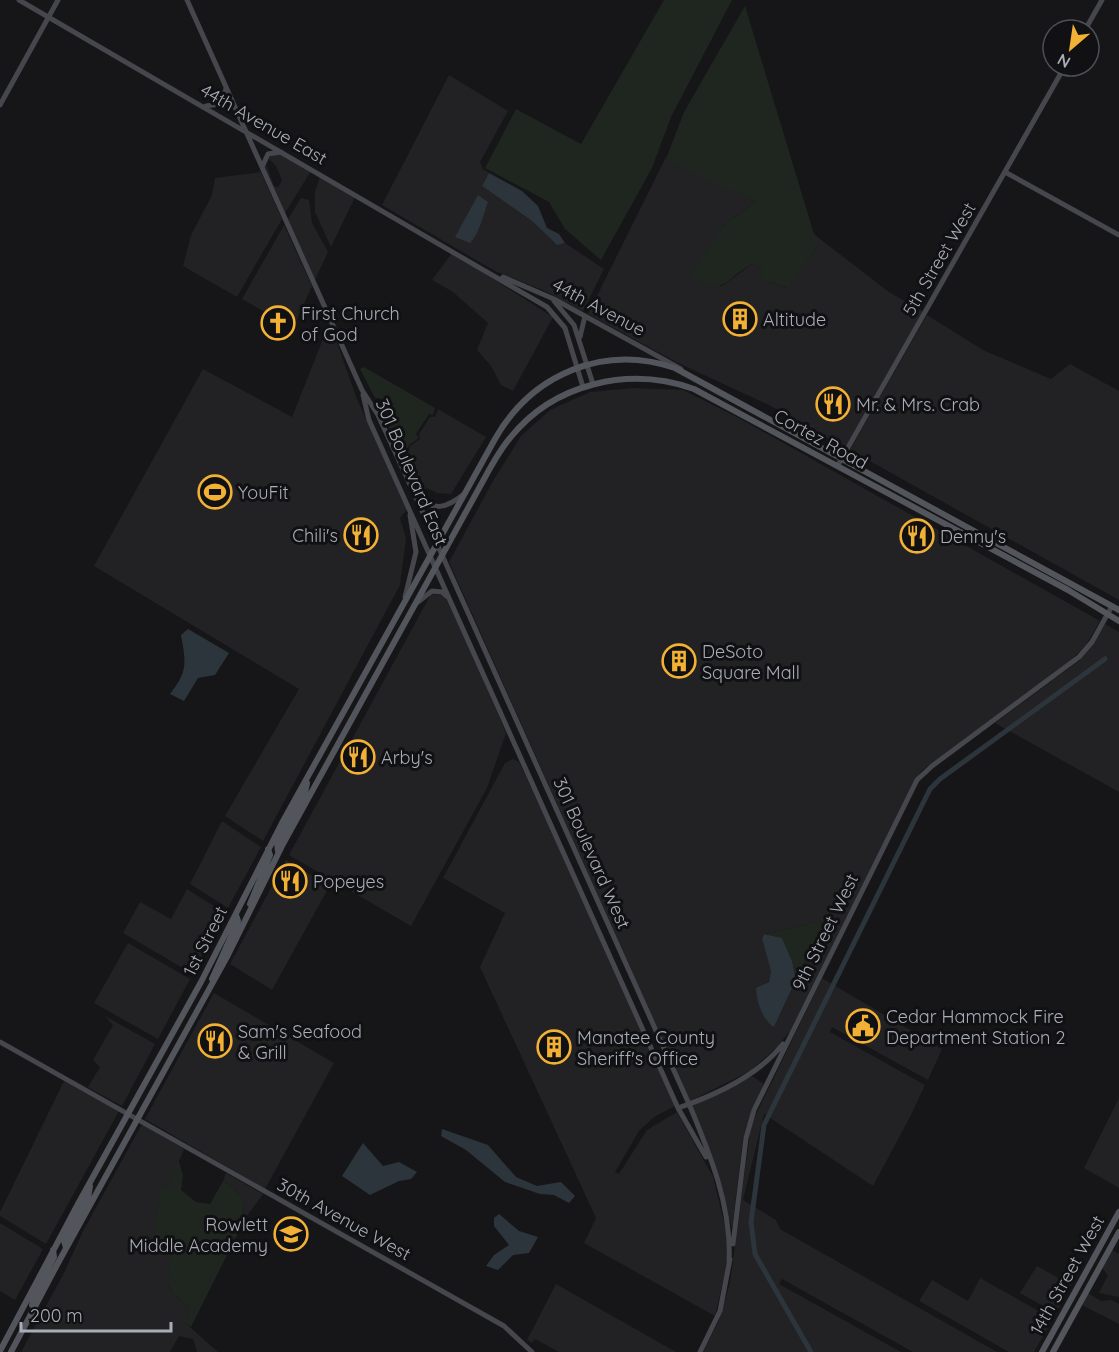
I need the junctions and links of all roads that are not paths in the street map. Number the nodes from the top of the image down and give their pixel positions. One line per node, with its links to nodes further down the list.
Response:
1 (19, 0): 5 (main road, 44th Avenue East)
2 (58, 0): 5 (main road)
3 (187, 0): 8 (main road, 301 Boulevard East)
4 (1102, 0): 6 (main road)
5 (48, 17): 9 (main road); 10 (main road, 44th Avenue East)
6 (1092, 18)
7 (1058, 78): 14 (main road, 5th Street West)
8 (226, 89): 10 (main road); 11 (main road, 301 Boulevard East)
9 (0, 105)
10 (204, 106): 11 (main road, 44th Avenue East)
11 (245, 130): 12 (main road, 44th Avenue East); 13 (main road, 301 Boulevard East)
12 (284, 153): 13 (main road); 16 (main road, 44th Avenue East)
13 (262, 167): 25 (main road, 301 Boulevard East)
14 (1005, 172): 15 (main road); 27 (main road, 5th Street West)
15 (1119, 235)
16 (494, 274): 17 (main road, 44th Avenue); 21 (main road)
17 (545, 295): 18 (main road, 44th Avenue); 19 (main road)
18 (585, 316): 19 (main road); 22 (main road, 44th Avenue)
19 (580, 342): 20 (main road)
20 (587, 364): 21 (main road, Cortez Road); 22 (main road, Cortez Road); 23 (main road)
21 (576, 368): 24 (main road); 26 (main road, Cortez Road)
22 (687, 373): 27 (main road, Cortez Road)
23 (593, 384): 24 (main road, Cortez Road); 28 (main road, Cortez Road)
24 (583, 387): 34 (main road, Cortez Road)
25 (362, 390): 29 (main road, 301 Boulevard East); 31 (main road, 301 Boulevard East)
26 (495, 439): 30 (main road, 1st Street)
27 (843, 457): 28 (main road, 5th Street West); 37 (main road, Cortez Road)
28 (838, 465): 40 (main road, Cortez Road)
29 (410, 485): 30 (main road); 32 (main road, 301 Boulevard East)
30 (465, 493): 32 (main road, 1st Street)
31 (408, 505): 33 (main road, 301 Boulevard East); 39 (main road)
32 (437, 544): 33 (main road, 1st Street); 34 (main road, 301 Boulevard East)
33 (431, 555): 35 (main road, 301 Boulevard East); 39 (main road, 1st Street)
34 (442, 555): 35 (main road, 1st Street); 51 (main road, 301 Boulevard West)
35 (436, 565): 36 (main road, 301 Boulevard West); 41 (main road, 1st Street)
36 (450, 598): 41 (main road); 52 (main road, 301 Boulevard West)
37 (1112, 606): 38 (main road, Cortez Road); 40 (main road, 9th Street West)
38 (1119, 610)
39 (400, 613): 43 (main road, 1st Street)
40 (1107, 614): 42 (main road, Cortez Road); 49 (main road, 9th Street West)
41 (408, 615): 45 (main road, 1st Street)
42 (1119, 621)
43 (308, 777): 44 (main road, 1st Street); 45 (main road)
44 (268, 849): 46 (main road); 47 (main road, 1st Street)
45 (278, 852): 46 (main road, 1st Street)
46 (248, 913): 48 (main road, 1st Street)
47 (236, 915): 48 (main road); 53 (main road, 1st Street)
48 (211, 986): 54 (main road, 1st Street)
49 (792, 1032): 51 (main road); 61 (main road, 9th Street West)
50 (0, 1041): 53 (main road, 30th Avenue West)
51 (689, 1104): 52 (main road); 55 (main road, 301 Boulevard West)
52 (678, 1108): 55 (main road, 301 Boulevard West)
53 (128, 1114): 54 (main road, 30th Avenue West); 56 (main road, 1st Street)
54 (137, 1119): 59 (main road, 1st Street); 65 (main road, 30th Avenue West)
55 (710, 1164): 61 (main road, 301 Boulevard West)
56 (92, 1180): 59 (main road); 60 (main road, 1st Street)
57 (1119, 1212): 67 (main road, 14th Street West)
58 (1119, 1232): 68 (main road, 14th Street West)
59 (66, 1248): 62 (main road, 1st Street)
60 (53, 1250): 62 (main road); 63 (main road, 1st Street)
61 (729, 1262): 66 (main road, 9th Street West)
62 (31, 1312): 64 (main road, 1st Street)
63 (0, 1352)
64 (11, 1352)
65 (532, 1352)
66 (700, 1352)
67 (1042, 1352)
68 (1053, 1352)

